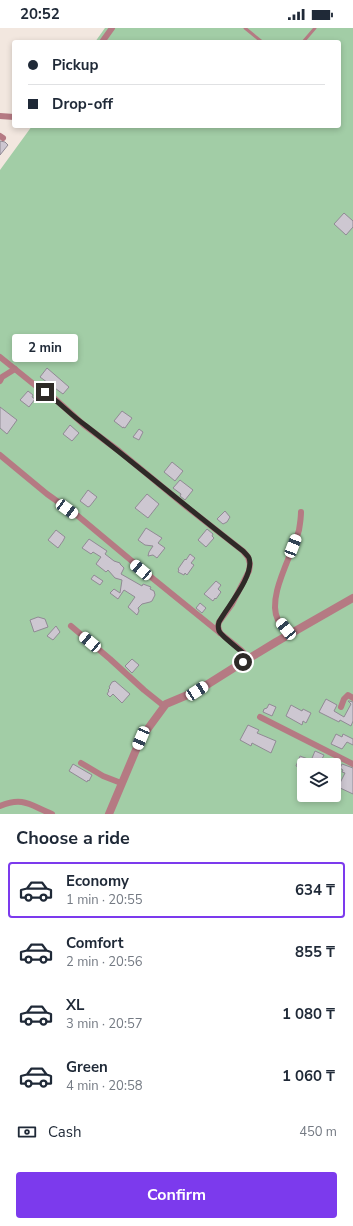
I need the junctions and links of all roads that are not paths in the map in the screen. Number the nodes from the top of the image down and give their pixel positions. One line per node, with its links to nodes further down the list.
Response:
1 (112, 28): 6 (street)
2 (245, 28): 5 (lane)
3 (252, 28): 5 (lane)
4 (315, 28): 8 (lane)
5 (251, 33): 7 (lane)
6 (103, 40)
7 (260, 40)
8 (305, 40)
9 (0, 116): 10 (street)
10 (12, 117)
11 (0, 357): 12 (street)
12 (15, 369): 13 (street); 18 (street)
13 (0, 381)
14 (0, 455): 18 (street)
15 (301, 512): 19 (street)
16 (353, 598): 19 (street)
17 (71, 626): 22 (street)
18 (220, 633): 20 (street)
19 (291, 634): 20 (street)
20 (249, 658): 22 (street)
21 (353, 698): 23 (street)
22 (164, 706): 27 (street)
23 (341, 707)
24 (260, 717): 26 (street)
25 (81, 763): 27 (street)
26 (353, 764)
27 (122, 783): 30 (street)
28 (0, 806): 29 (street)
29 (52, 814)
30 (109, 814)

